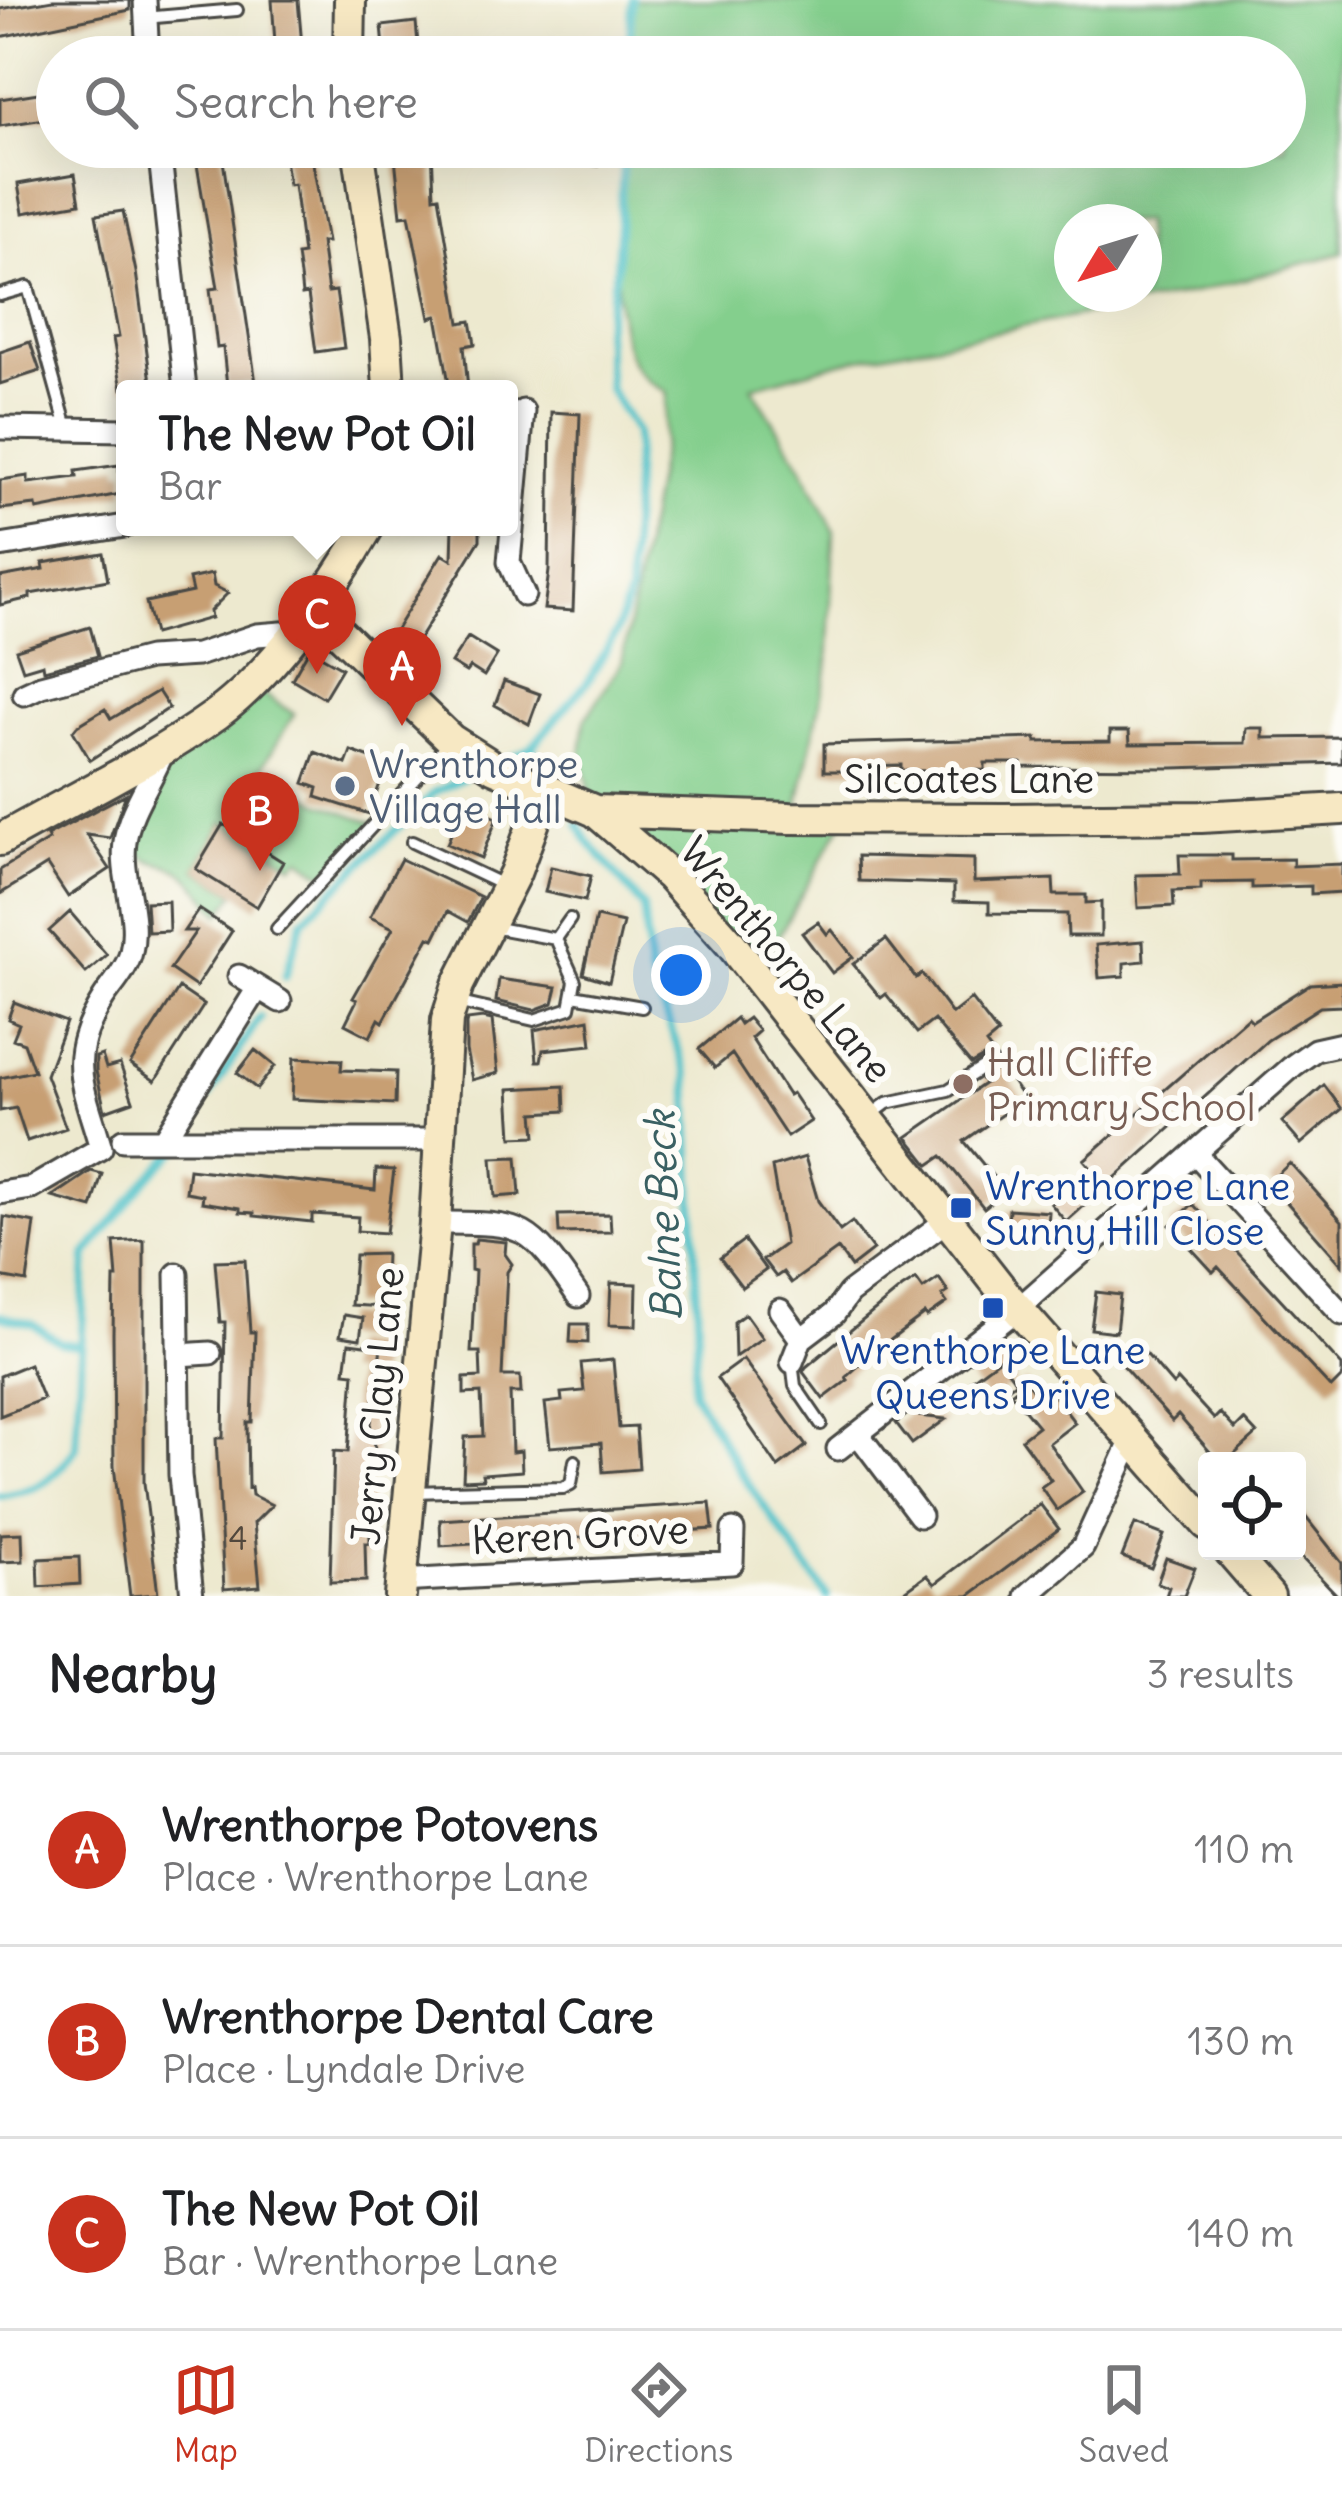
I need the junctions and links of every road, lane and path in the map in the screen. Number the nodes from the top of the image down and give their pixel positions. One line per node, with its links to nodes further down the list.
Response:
1 (350, 0): 4 (street)
2 (145, 9): 3 (lane)
3 (237, 10)
4 (349, 36)
5 (161, 168): 8 (street)
6 (361, 168): 9 (street)
7 (0, 295): 12 (lane)
8 (184, 380)
9 (388, 380)
10 (0, 428): 12 (street)
11 (116, 430): 12 (street)
12 (68, 431)
13 (116, 527): 16 (street)
14 (362, 536): 18 (street)
15 (503, 536): 17 (street)
16 (0, 546)
17 (524, 595)
18 (304, 620): 19 (street); 20 (street, Wrenthorpe Lane); 21 (street)
19 (24, 694)
20 (451, 740): 22 (street, Wrenthorpe Lane); 30 (lane)
21 (164, 748): 25 (street); 43 (street)
22 (545, 792): 24 (street, Wrenthorpe Lane); 27 (street, Jerry Clay Lane)
23 (1342, 809): 24 (street, Silcoates Lane)
24 (595, 811): 38 (street, Wrenthorpe Lane)
25 (0, 840)
26 (412, 842): 27 (lane)
27 (508, 888): 29 (street, Jerry Clay Lane)
28 (570, 919): 31 (lane)
29 (489, 927): 31 (lane); 34 (street, Jerry Clay Lane)
30 (278, 929)
31 (556, 939): 32 (lane)
32 (573, 994): 34 (lane); 35 (lane)
33 (280, 1000): 39 (street)
34 (453, 1002): 41 (street, Jerry Clay Lane)
35 (642, 1007)
36 (1342, 1044): 42 (street)
37 (992, 1062): 38 (lane)
38 (867, 1118): 44 (street, Wrenthorpe Lane)
39 (165, 1137): 40 (street); 41 (street)
40 (123, 1140)
41 (438, 1140): 45 (street, Jerry Clay Lane)
42 (1196, 1153): 48 (street); 50 (street)
43 (0, 1193)
44 (946, 1221): 48 (street, Wrenthorpe Lane); 51 (street)
45 (435, 1223): 47 (street, Jerry Clay Lane); 60 (street, Jerry Clay Lane)
46 (177, 1274): 53 (street)
47 (578, 1296)
48 (1018, 1309): 56 (street); 57 (street, Wrenthorpe Lane)
49 (780, 1310): 51 (street)
50 (1342, 1314)
51 (801, 1339): 54 (street)
52 (210, 1353): 53 (street)
53 (179, 1354): 66 (street)
54 (792, 1362): 55 (lane)
55 (821, 1424)
56 (858, 1434): 58 (street); 62 (street)
57 (1133, 1438): 61 (street, Wrenthorpe Lane); 67 (street)
58 (838, 1449)
59 (574, 1461): 60 (lane)
60 (409, 1492): 65 (street, Jerry Clay Lane)
61 (1198, 1514)
62 (920, 1516)
63 (733, 1530): 65 (street, Keren Grove)
64 (1238, 1560): 68 (street)
65 (400, 1589)
66 (192, 1596)
67 (1027, 1596)
68 (1269, 1596)

